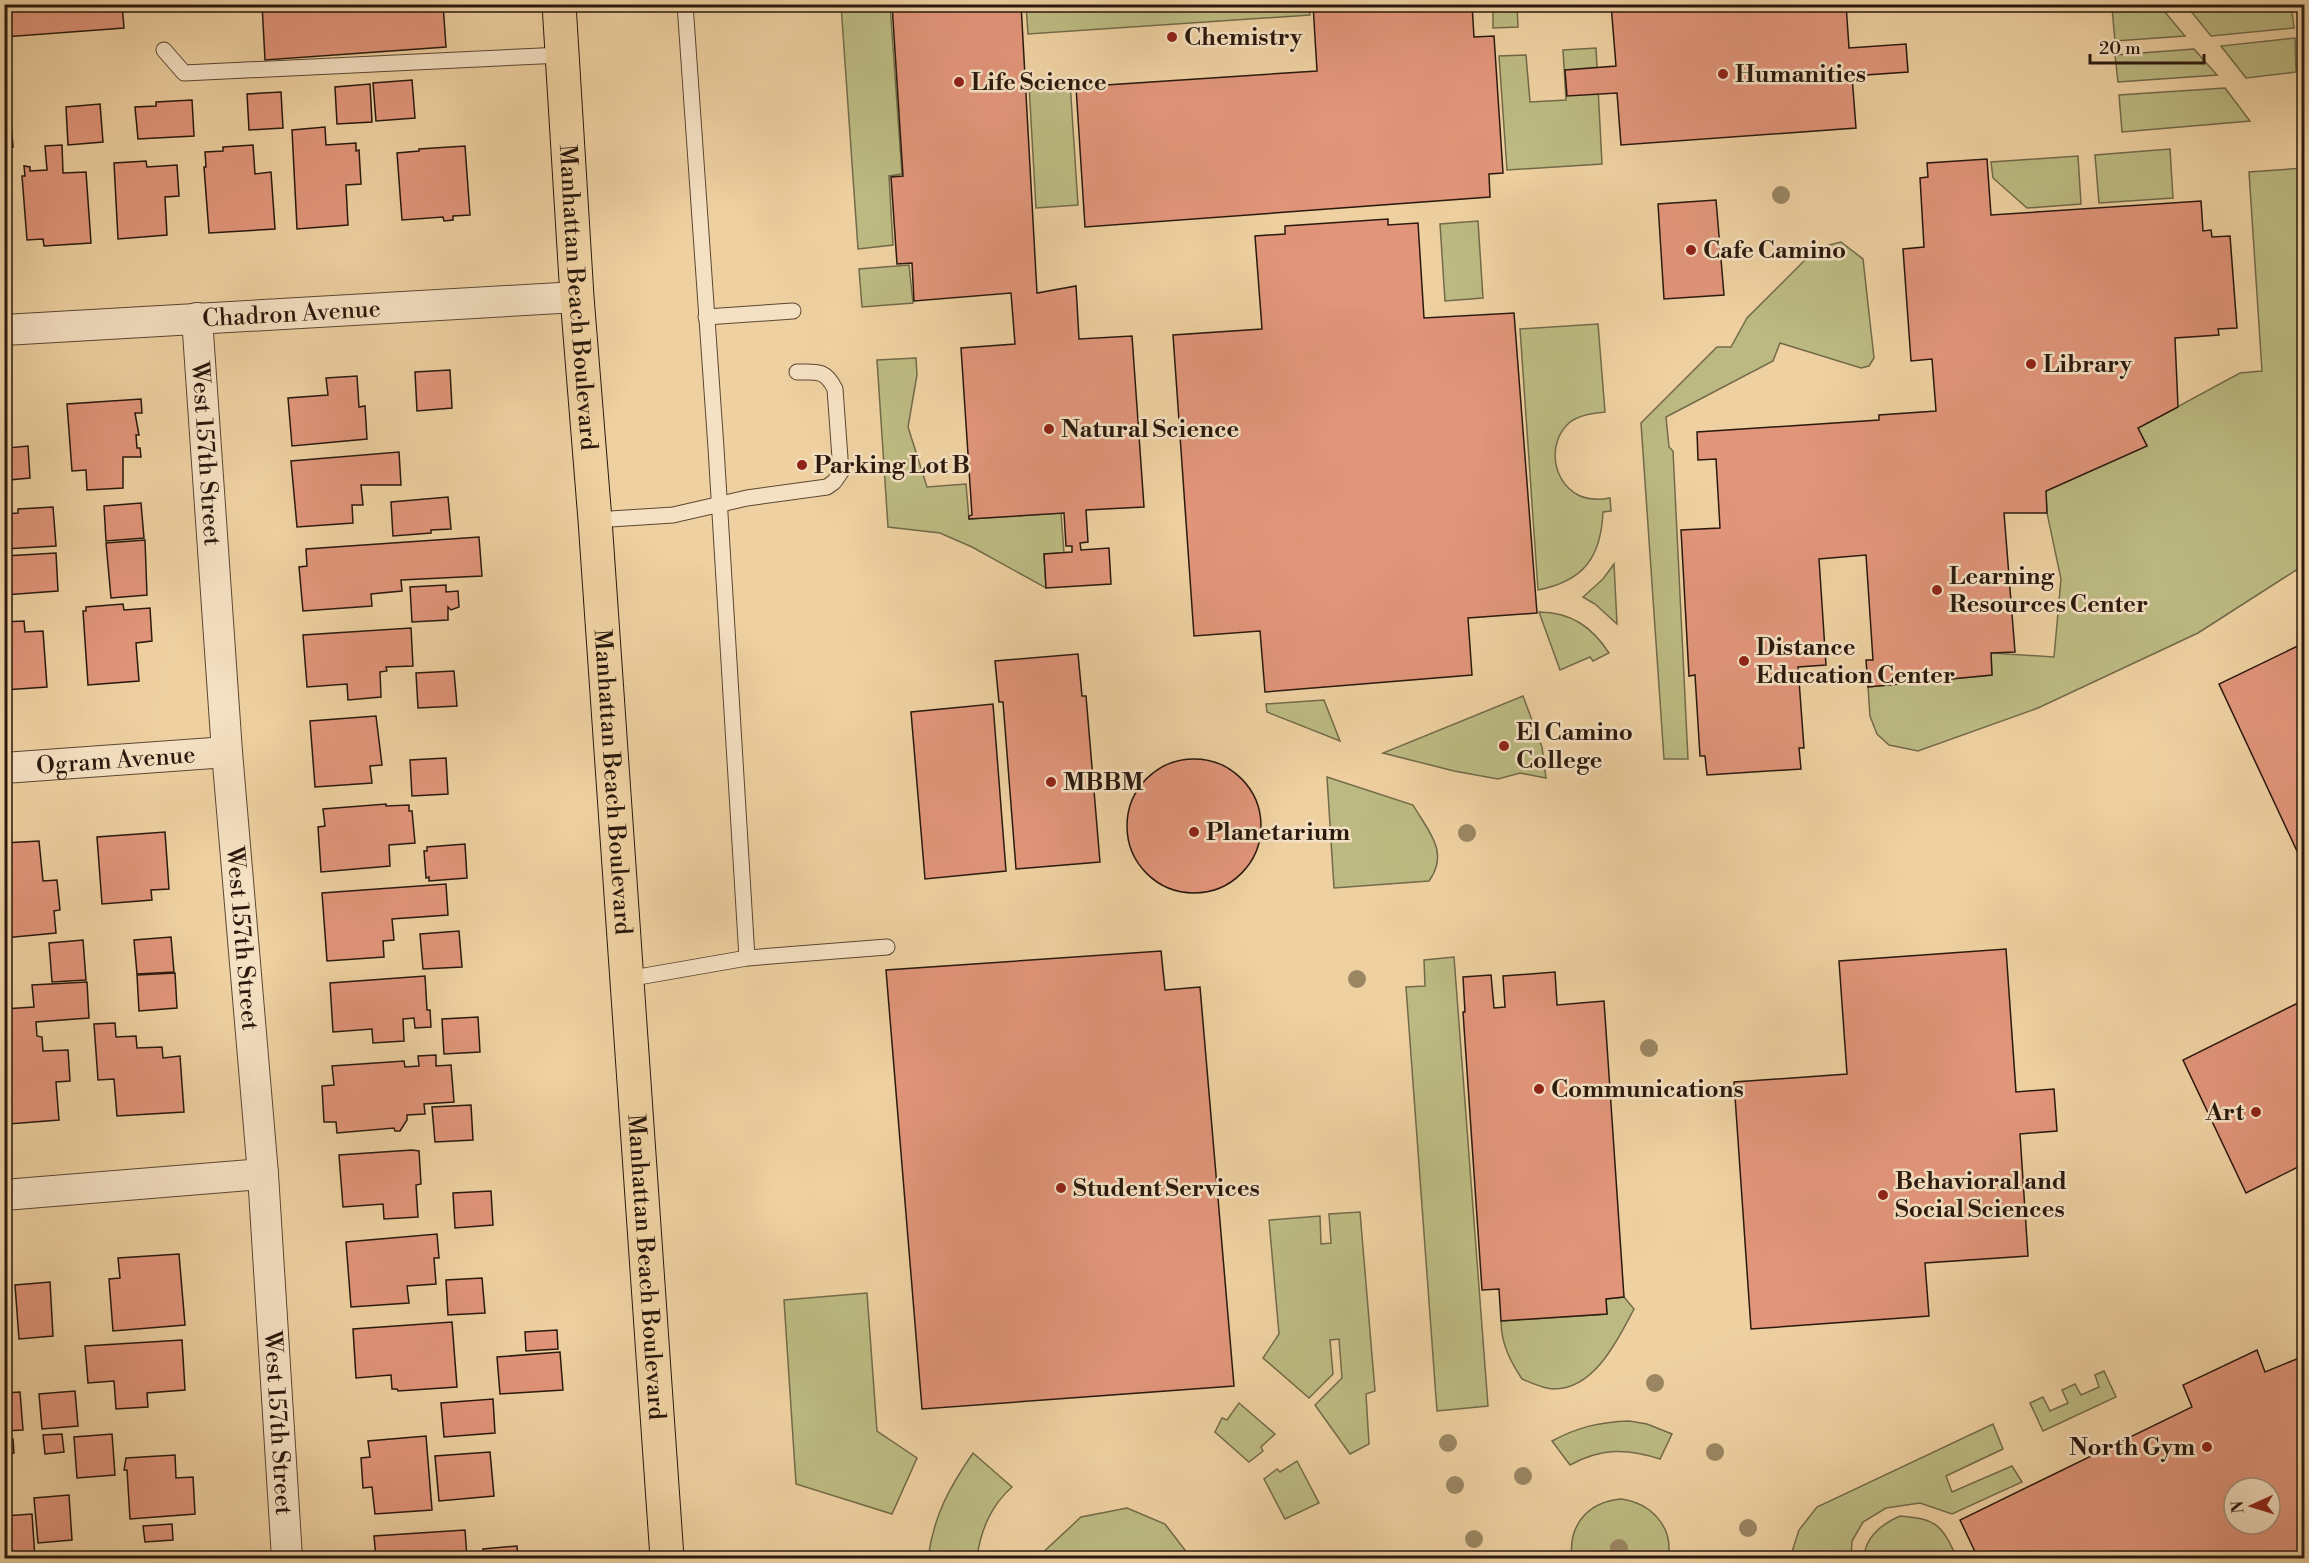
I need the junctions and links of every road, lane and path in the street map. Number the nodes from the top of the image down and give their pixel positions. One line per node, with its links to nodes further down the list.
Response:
1 (558, 4): 4 (main road, Manhattan Beach Boulevard)
2 (685, 4): 7 (lane)
3 (164, 50): 4 (lane)
4 (562, 55): 5 (main road, Manhattan Beach Boulevard)
5 (577, 297): 8 (street, Chadron Avenue); 12 (main road, Manhattan Beach Boulevard)
6 (793, 311): 7 (lane)
7 (706, 317): 11 (lane)
8 (197, 318): 9 (street, Chadron Avenue); 13 (street, West 157th Street)
9 (4, 330)
10 (797, 372): 11 (lane)
11 (719, 506): 12 (lane); 16 (lane)
12 (595, 520): 17 (main road, Manhattan Beach Boulevard)
13 (228, 753): 14 (street, Ogram Avenue); 18 (street, West 157th Street)
14 (4, 768)
15 (887, 947): 16 (lane)
16 (747, 958): 17 (lane)
17 (627, 979): 21 (main road, Manhattan Beach Boulevard)
18 (263, 1174): 19 (street); 20 (street, West 157th Street)
19 (4, 1195)
20 (287, 1558)
21 (667, 1558)

